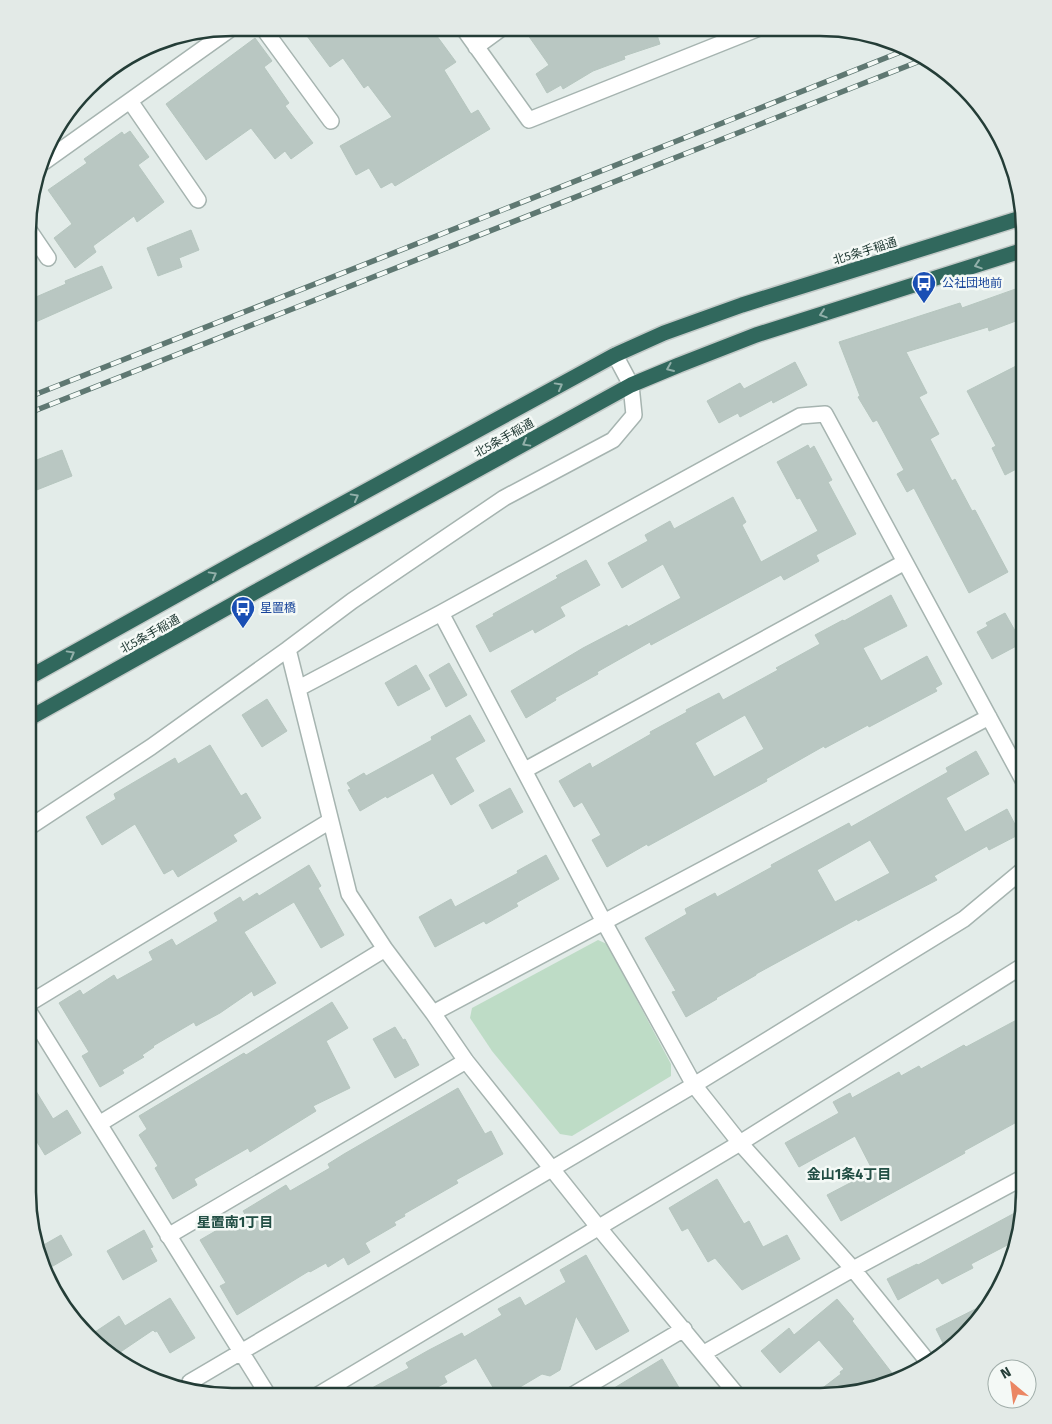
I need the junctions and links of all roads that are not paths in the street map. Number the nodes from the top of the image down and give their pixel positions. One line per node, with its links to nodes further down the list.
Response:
1 (269, 36): 8 (street)
2 (468, 36): 6 (street)
3 (491, 36): 6 (street)
4 (739, 36): 6 (street)
5 (219, 37): 7 (street)
6 (476, 47)
7 (130, 101): 9 (street); 10 (street)
8 (331, 121)
9 (51, 157)
10 (198, 200)
11 (1015, 220): 15 (highway, 北5条手稲通)
12 (36, 240): 14 (street)
13 (1016, 253): 16 (highway, 北5条手稲通, one-way to 16)
14 (48, 258)
15 (615, 355): 16 (street); 20 (highway, 北5条手稲通, one-way to 15)
16 (631, 386): 19 (street); 22 (highway, 北5条手稲通, one-way to 22)
17 (905, 562): 18 (street); 23 (street); 25 (street)
18 (441, 613): 21 (street); 25 (street)
19 (288, 649): 21 (street); 27 (street)
20 (36, 674)
21 (299, 688): 26 (street)
22 (36, 715)
23 (989, 717): 24 (street); 29 (street)
24 (1016, 767)
25 (525, 770): 29 (street)
26 (330, 821): 30 (street); 32 (street)
27 (36, 823)
28 (1016, 876): 36 (street)
29 (604, 922): 33 (street); 36 (street)
30 (385, 949): 33 (street); 37 (street)
31 (1016, 970): 38 (street)
32 (36, 999)
33 (433, 1013): 35 (street)
34 (36, 1023): 37 (street)
35 (466, 1061): 39 (street); 42 (street)
36 (694, 1085): 38 (street); 39 (street)
37 (99, 1124): 42 (street)
38 (740, 1143): 41 (street); 43 (street)
39 (552, 1169): 41 (street); 45 (street)
40 (1016, 1181): 43 (street)
41 (599, 1228): 44 (street); 50 (street)
42 (168, 1236): 45 (street)
43 (853, 1269): 46 (street); 47 (street)
44 (684, 1329): 46 (street); 51 (street)
45 (241, 1352): 48 (street); 49 (street)
46 (704, 1353): 52 (street)
47 (924, 1358)
48 (190, 1382)
49 (264, 1388)
50 (330, 1388)
51 (584, 1388)
52 (732, 1388)

